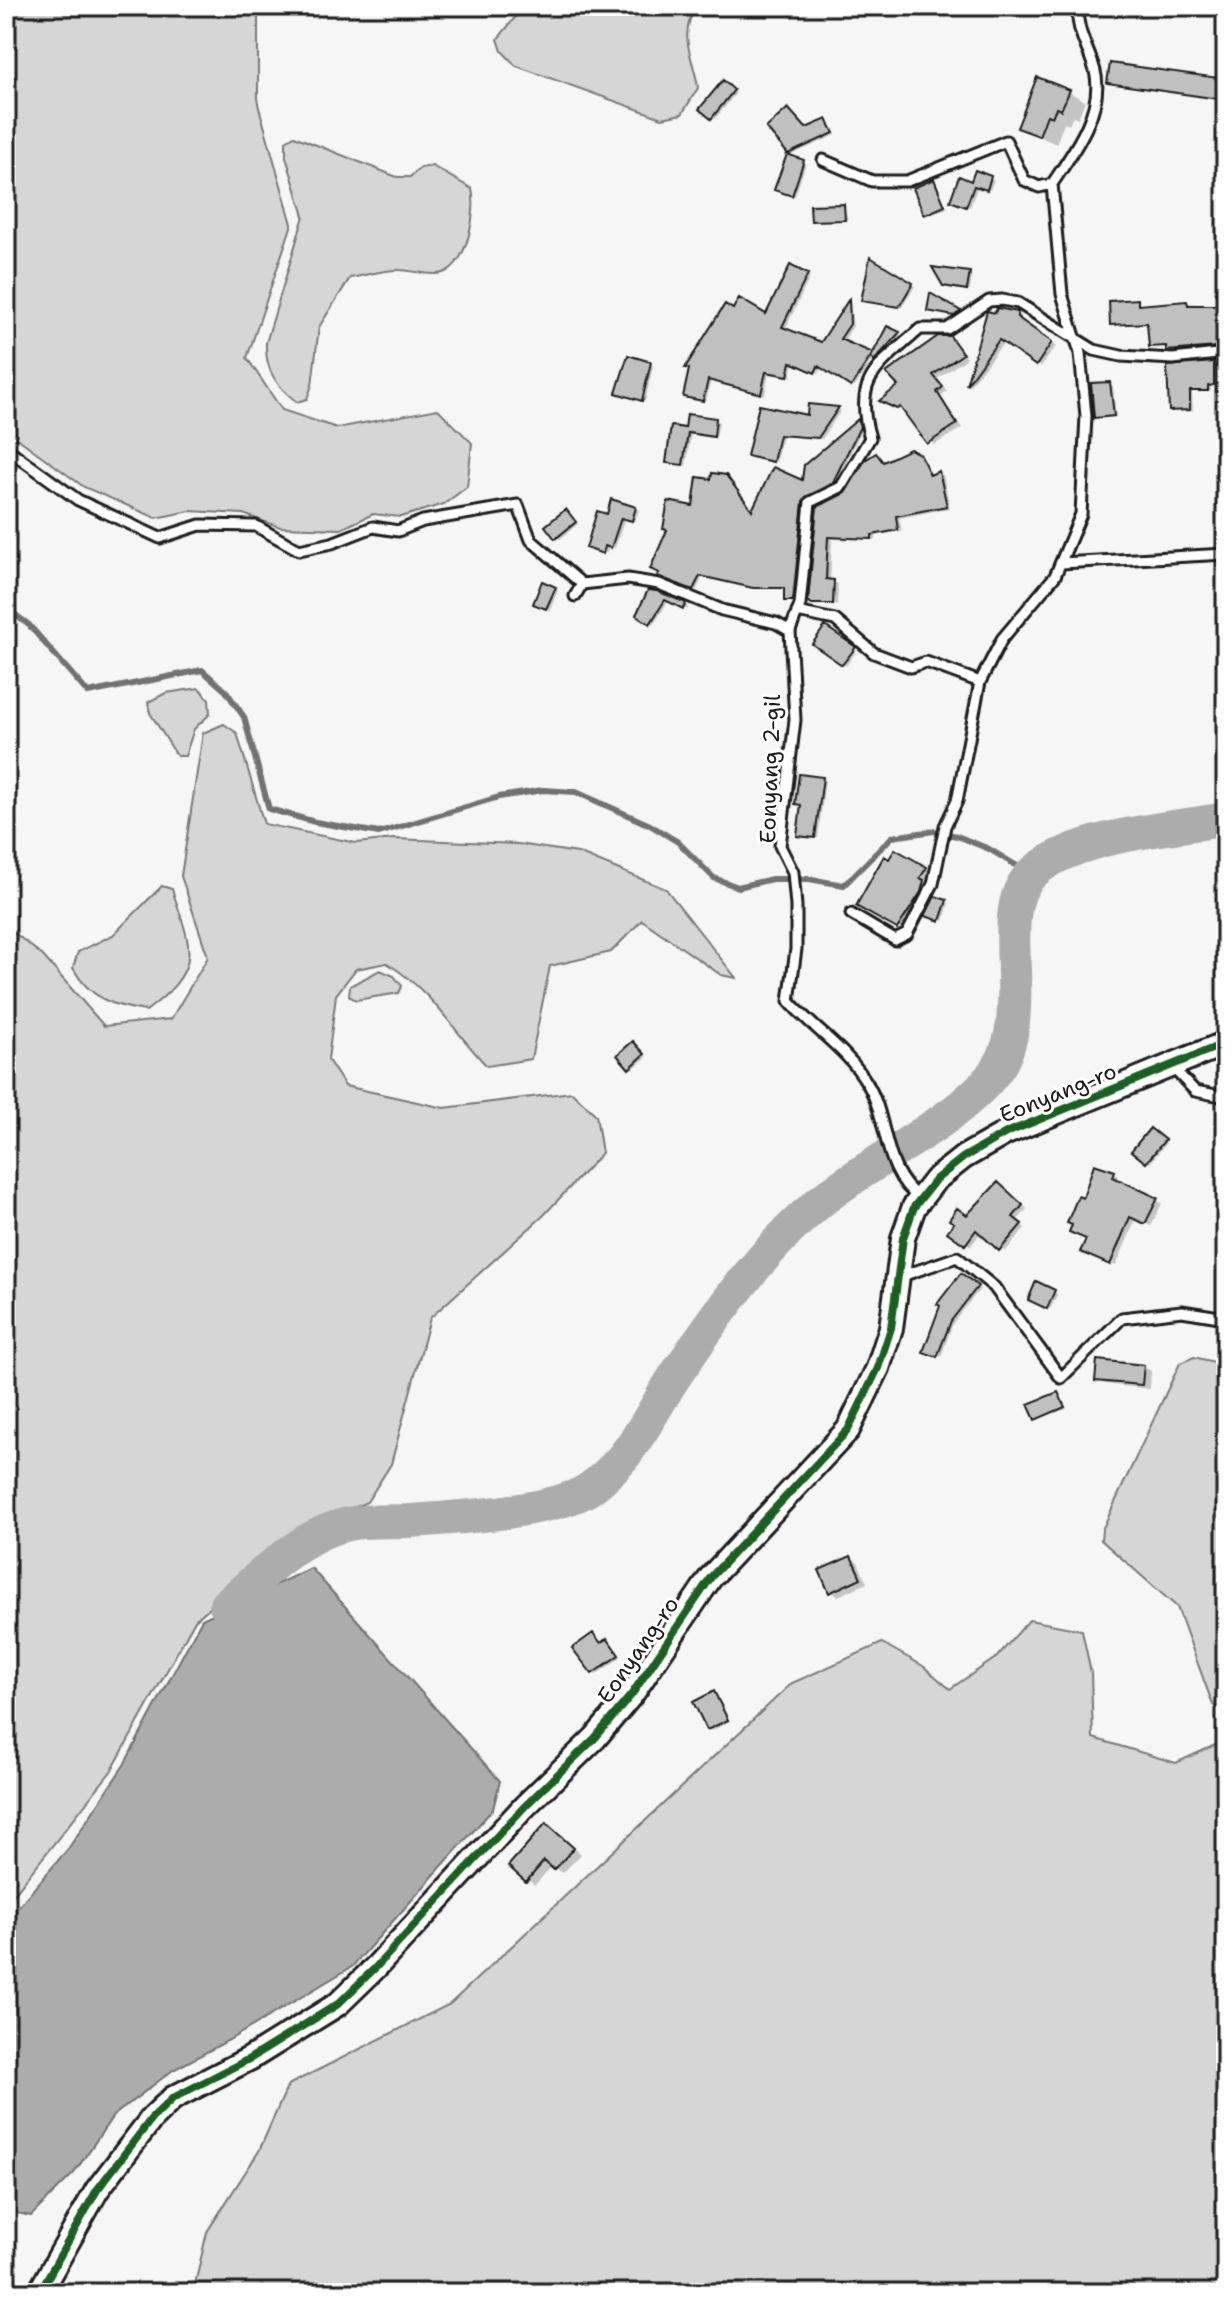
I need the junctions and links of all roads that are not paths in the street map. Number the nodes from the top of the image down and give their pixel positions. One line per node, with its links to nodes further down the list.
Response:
1 (1078, 6): 3 (lane)
2 (823, 160): 3 (lane)
3 (1052, 184): 4 (lane)
4 (1072, 335): 5 (lane, Eonyang 2-gil); 8 (lane); 11 (lane, Eonyang 2-gil)
5 (1226, 353)
6 (6, 448): 9 (lane)
7 (1226, 554): 8 (lane)
8 (1061, 563): 13 (lane)
9 (582, 584): 10 (lane); 12 (lane)
10 (575, 596)
11 (797, 612): 12 (lane, Eonyang 2-gil); 13 (lane)
12 (790, 631): 18 (lane, Eonyang 2-gil)
13 (980, 682): 14 (lane)
14 (851, 914)
15 (1226, 1043): 16 (street, Eonyang-ro)
16 (1172, 1067): 17 (lane); 18 (street, Eonyang-ro)
17 (1226, 1097)
18 (921, 1199): 19 (street, Eonyang-ro)
19 (896, 1279): 20 (lane); 21 (street, Eonyang-ro)
20 (1226, 1318)
21 (39, 2293)

